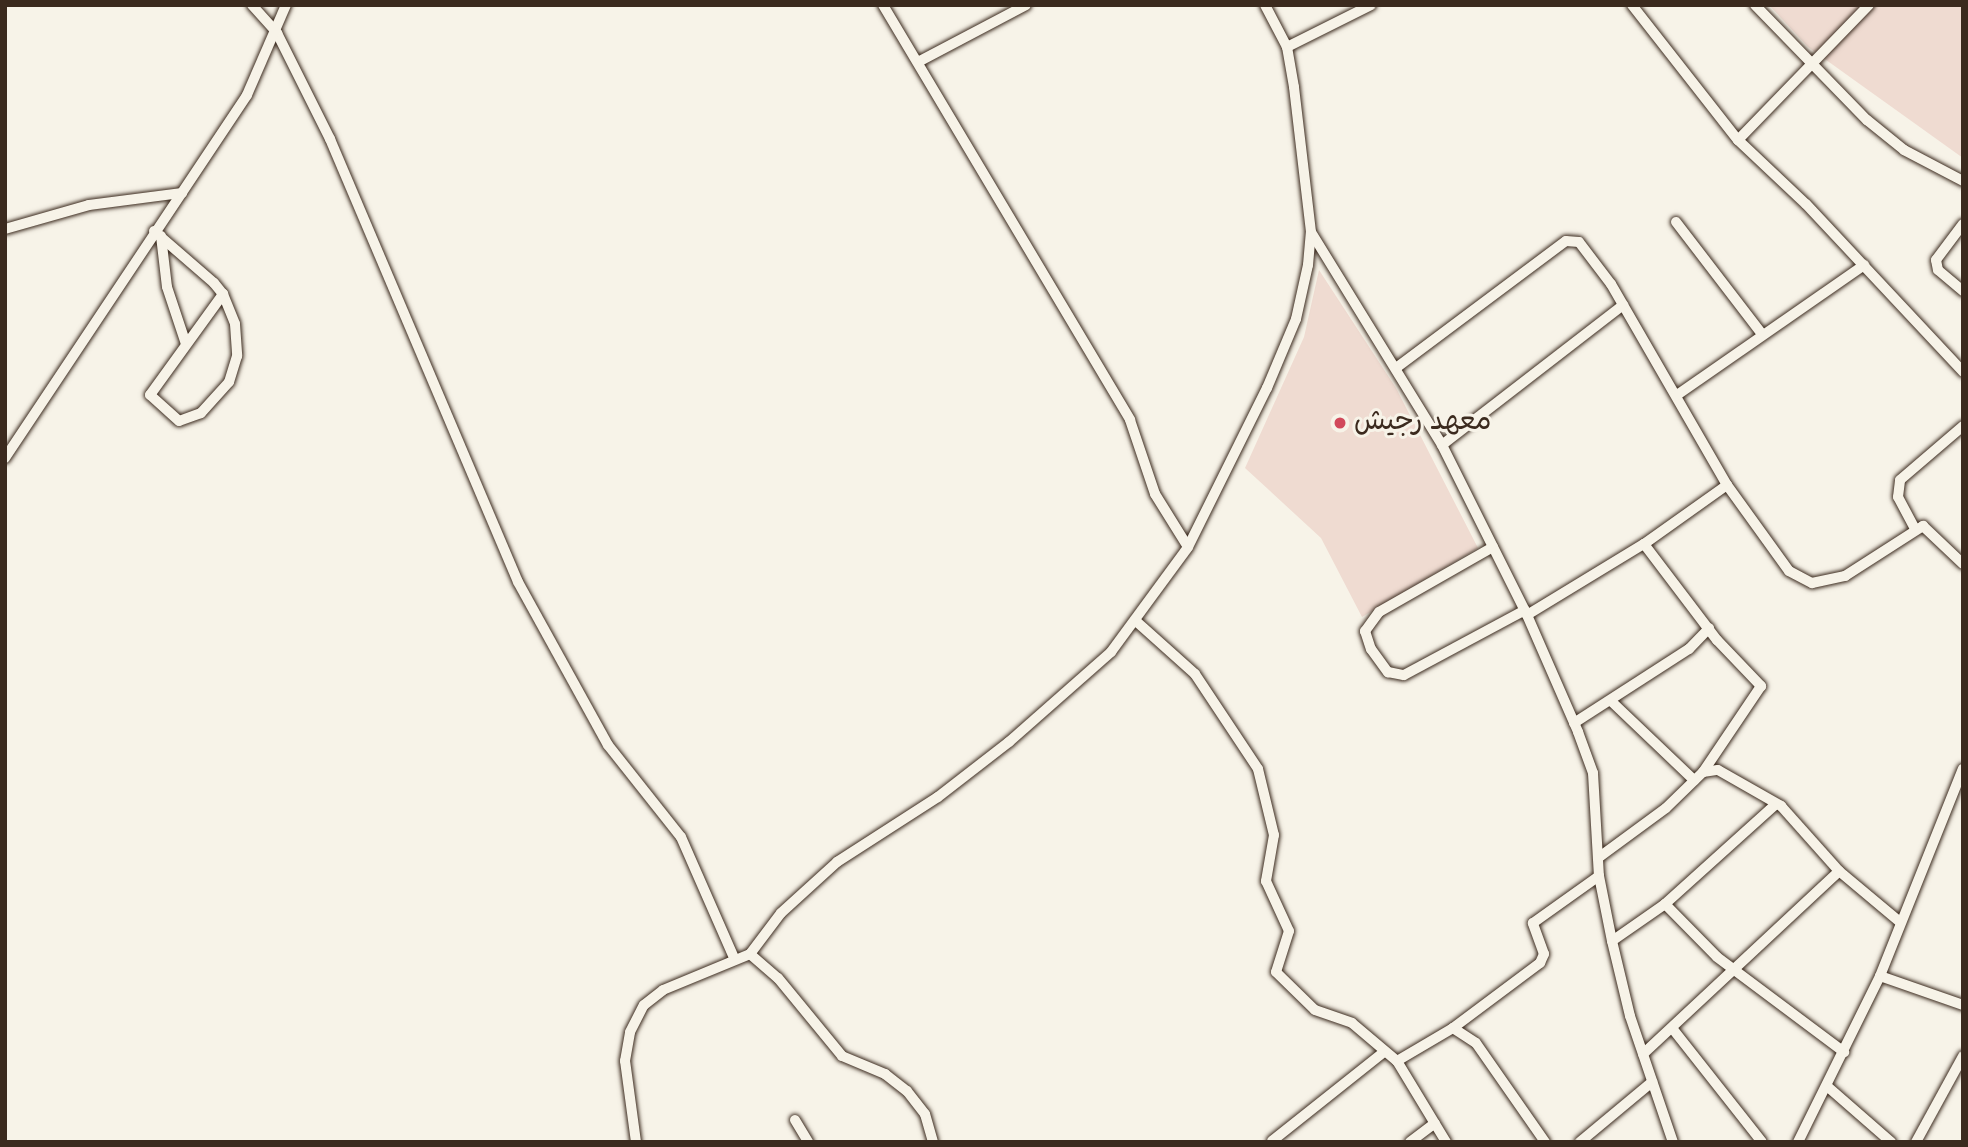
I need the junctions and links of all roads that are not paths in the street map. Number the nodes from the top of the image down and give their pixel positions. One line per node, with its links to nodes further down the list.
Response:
1 (252, 5): 10 (street)
2 (286, 5): 10 (street)
3 (883, 5): 12 (street)
4 (1026, 5): 12 (street)
5 (1265, 5): 11 (street)
6 (1371, 5): 11 (street)
7 (1632, 5): 14 (street)
8 (1755, 5): 13 (street)
9 (1869, 5): 13 (street)
10 (276, 33): 16 (street); 56 (street)
11 (1287, 47): 20 (street)
12 (918, 62): 37 (street)
13 (1813, 62): 14 (street); 15 (street)
14 (1738, 140): 22 (street)
15 (1963, 181)
16 (182, 193): 19 (street); 21 (street)
17 (1676, 222): 26 (street)
18 (1963, 224): 23 (street)
19 (5, 229)
20 (1311, 232): 28 (street); 37 (street)
21 (158, 234): 24 (street); 27 (street); 33 (street)
22 (1864, 265): 26 (street); 29 (street)
23 (1963, 291)
24 (223, 294): 27 (street); 27 (street)
25 (1623, 305): 28 (street); 30 (street); 32 (street)
26 (1762, 334): 30 (street)
27 (186, 344)
28 (1396, 368): 32 (street)
29 (1963, 372)
30 (1677, 395): 34 (street)
31 (1963, 426): 35 (street)
32 (1442, 446): 38 (street)
33 (5, 458)
34 (1727, 485): 35 (street); 36 (street)
35 (1914, 527): 39 (street)
36 (1644, 544): 40 (street); 42 (street)
37 (1188, 547): 41 (street)
38 (1493, 547): 40 (street); 40 (street)
39 (1963, 564)
40 (1526, 612): 44 (street)
41 (1137, 622): 55 (street); 62 (street)
42 (1709, 628): 43 (street); 46 (street)
43 (1611, 702): 44 (street); 47 (street)
44 (1574, 723): 49 (street)
45 (1963, 769): 53 (street)
46 (1703, 772): 47 (street); 48 (street)
47 (1694, 780): 49 (street)
48 (1776, 804): 50 (street); 52 (street)
49 (1598, 858): 51 (street)
50 (1839, 872): 53 (street); 57 (street)
51 (1599, 876): 54 (street); 60 (street)
52 (1665, 904): 54 (street); 57 (street)
53 (1900, 922): 58 (street)
54 (1612, 941): 64 (street)
55 (750, 954): 56 (street); 74 (street)
56 (735, 960): 72 (street)
57 (1735, 969): 61 (street); 63 (street)
58 (1880, 976): 59 (street); 63 (street)
59 (1963, 1005)
60 (1453, 1028): 66 (street); 77 (street)
61 (1672, 1028): 64 (street); 80 (street)
62 (1385, 1051): 66 (street); 71 (street)
63 (1844, 1052): 68 (street)
64 (1643, 1054): 67 (street)
65 (1963, 1056): 83 (street)
66 (1396, 1061): 70 (street)
67 (1652, 1082): 78 (street); 79 (street)
68 (1828, 1087): 81 (street); 82 (street)
69 (795, 1120): 73 (street)
70 (1435, 1123): 75 (street); 76 (street)
71 (1272, 1141)
72 (636, 1142)
73 (808, 1142)
74 (933, 1142)
75 (1410, 1142)
76 (1446, 1142)
77 (1545, 1142)
78 (1580, 1142)
79 (1673, 1142)
80 (1762, 1142)
81 (1798, 1142)
82 (1891, 1142)
83 (1916, 1142)

